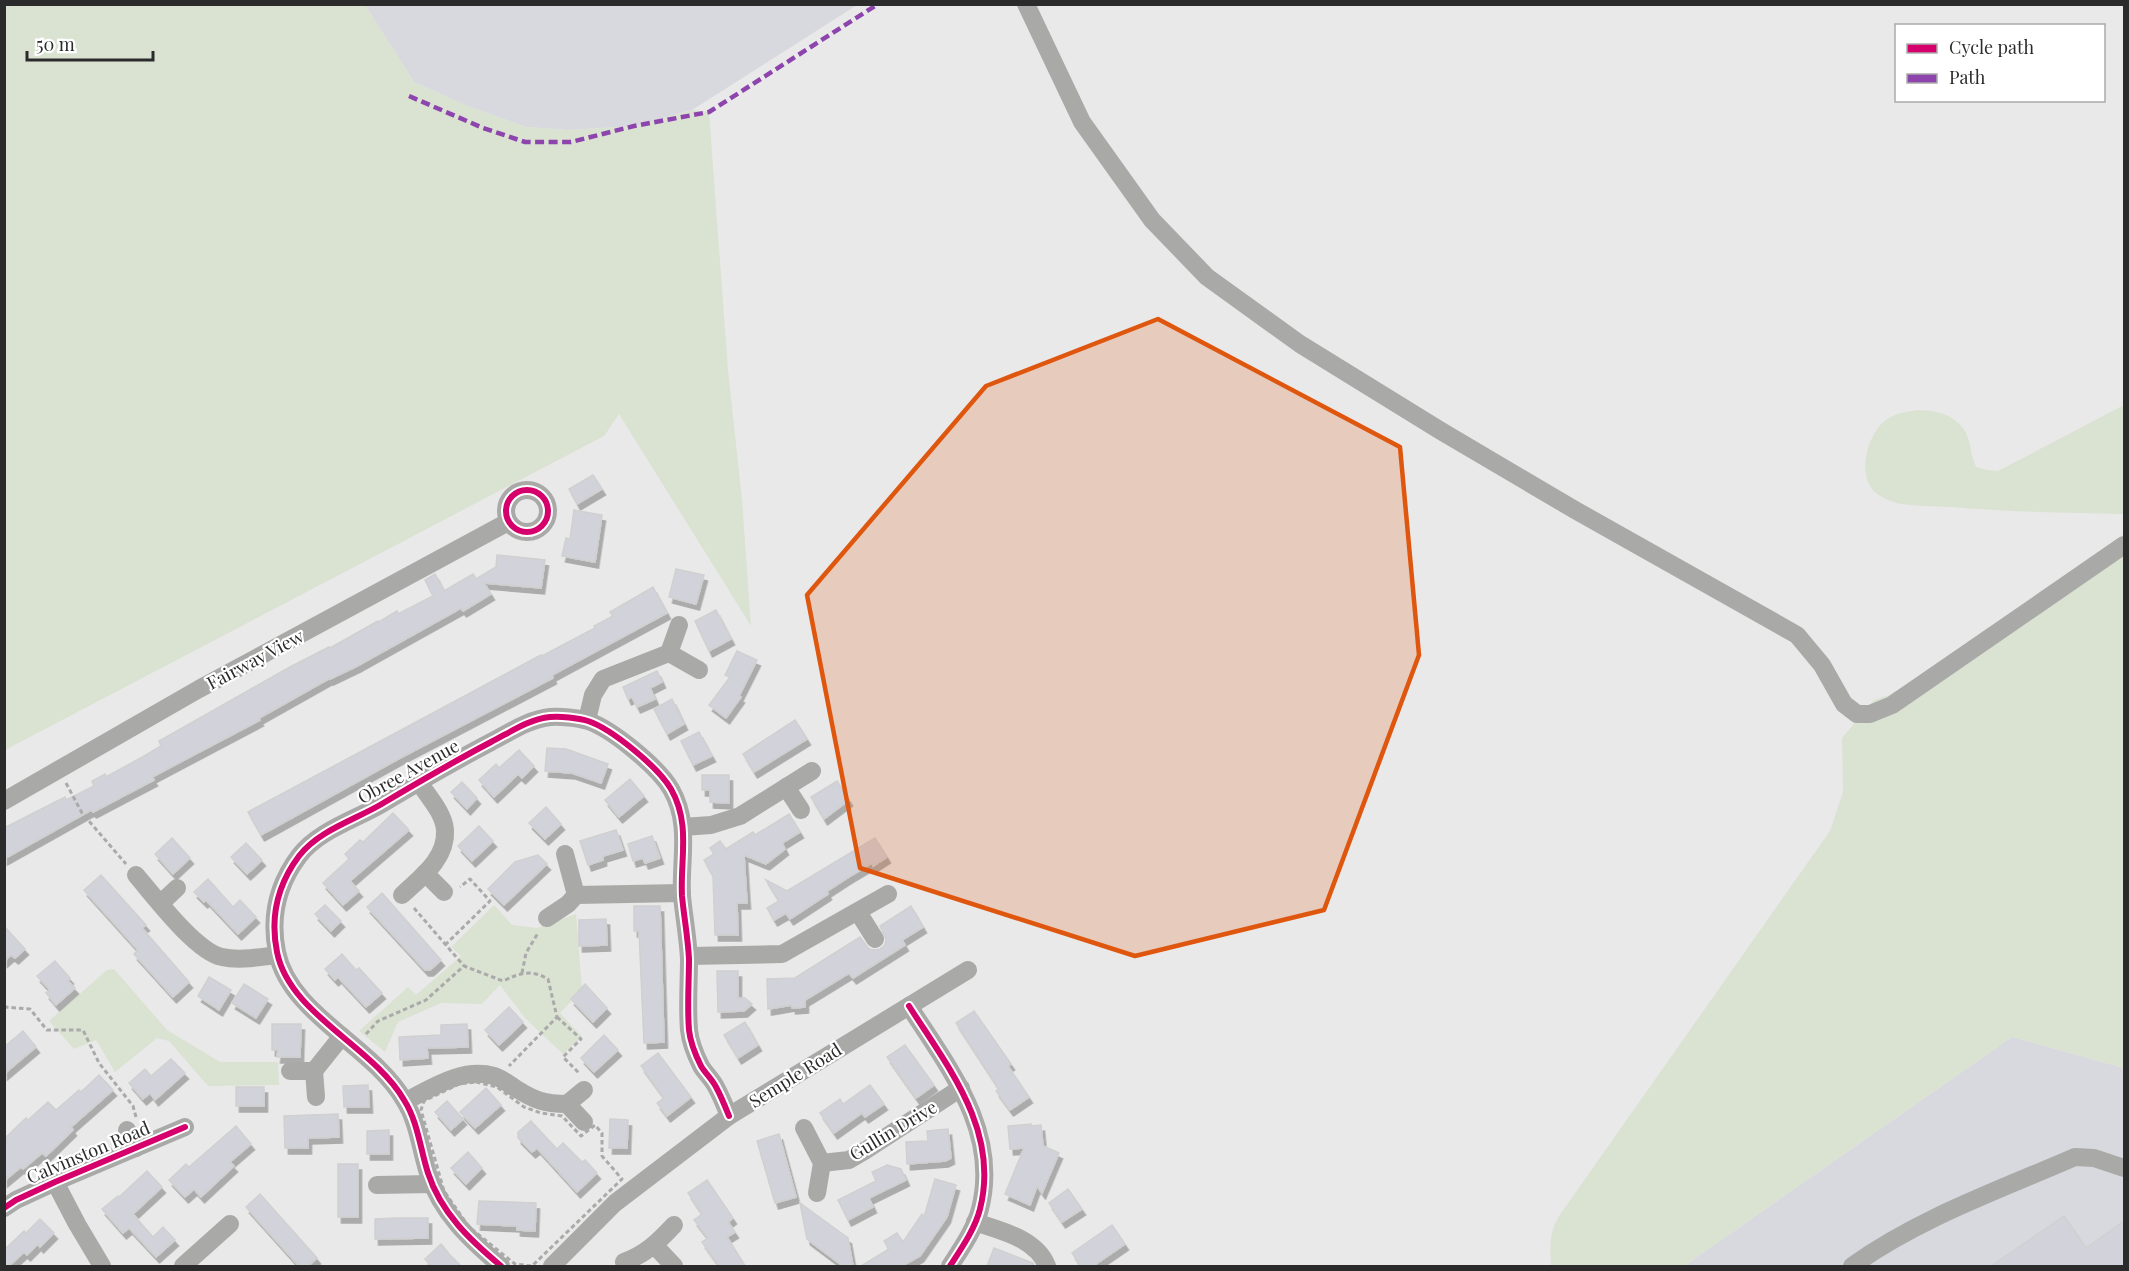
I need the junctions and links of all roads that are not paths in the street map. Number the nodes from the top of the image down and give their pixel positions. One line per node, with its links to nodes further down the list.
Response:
1 (1026, 4): 3 (street)
2 (508, 522): 11 (street, Fairway View)
3 (2124, 545)
4 (680, 625): 5 (street)
5 (669, 653): 6 (street); 7 (street)
6 (699, 670)
7 (587, 720): 9 (street, Obree Avenue); 13 (street, Obree Avenue)
8 (812, 771): 10 (street)
9 (418, 781): 15 (street, Obree Avenue); 27 (street, Obree Avenue)
10 (786, 787): 12 (street); 13 (street)
11 (4, 801)
12 (801, 810)
13 (682, 827): 19 (street, Obree Avenue)
14 (565, 854): 22 (street)
15 (425, 873): 18 (street); 21 (street, Obree Avenue)
16 (136, 875): 23 (street)
17 (177, 888): 23 (street)
18 (444, 892)
19 (682, 892): 22 (street); 28 (street, Obree Avenue)
20 (888, 894): 24 (street)
21 (402, 895)
22 (576, 895): 25 (street)
23 (160, 903): 27 (street)
24 (858, 912): 26 (street); 28 (street)
25 (547, 918)
26 (874, 939)
27 (277, 955): 31 (street, Obree Avenue)
28 (689, 956): 39 (street, Obree Avenue)
29 (968, 970): 30 (street, Semple Road)
30 (909, 1006): 35 (street); 39 (street, Semple Road)
31 (348, 1041): 33 (street); 37 (street, Obree Avenue)
32 (290, 1071): 33 (street)
33 (314, 1071): 36 (street)
34 (584, 1084): 38 (street)
35 (961, 1088): 45 (street, Gullin Drive); 52 (street)
36 (316, 1097)
37 (406, 1101): 38 (street); 48 (street, Obree Avenue)
38 (567, 1104): 40 (street)
39 (729, 1116): 60 (street, Semple Road)
40 (584, 1122)
41 (185, 1127): 44 (street, Calvinston Road)
42 (804, 1128): 45 (street)
43 (127, 1130): 44 (street, Calvinston Road)
44 (136, 1148): 47 (street, Calvinston Road)
45 (822, 1163): 50 (street)
46 (2124, 1168): 64 (street)
47 (55, 1182): 51 (street, Calvinston Road); 57 (street)
48 (432, 1184): 49 (street); 59 (street, Obree Avenue)
49 (377, 1185)
50 (817, 1193)
51 (4, 1208)
52 (975, 1222): 62 (street); 63 (street)
53 (230, 1224): 58 (street)
54 (674, 1225): 55 (street)
55 (655, 1246): 56 (street); 61 (street)
56 (624, 1262)
57 (102, 1266)
58 (183, 1266)
59 (501, 1266)
60 (552, 1266)
61 (674, 1266)
62 (950, 1266)
63 (1047, 1266)
64 (1852, 1266)

